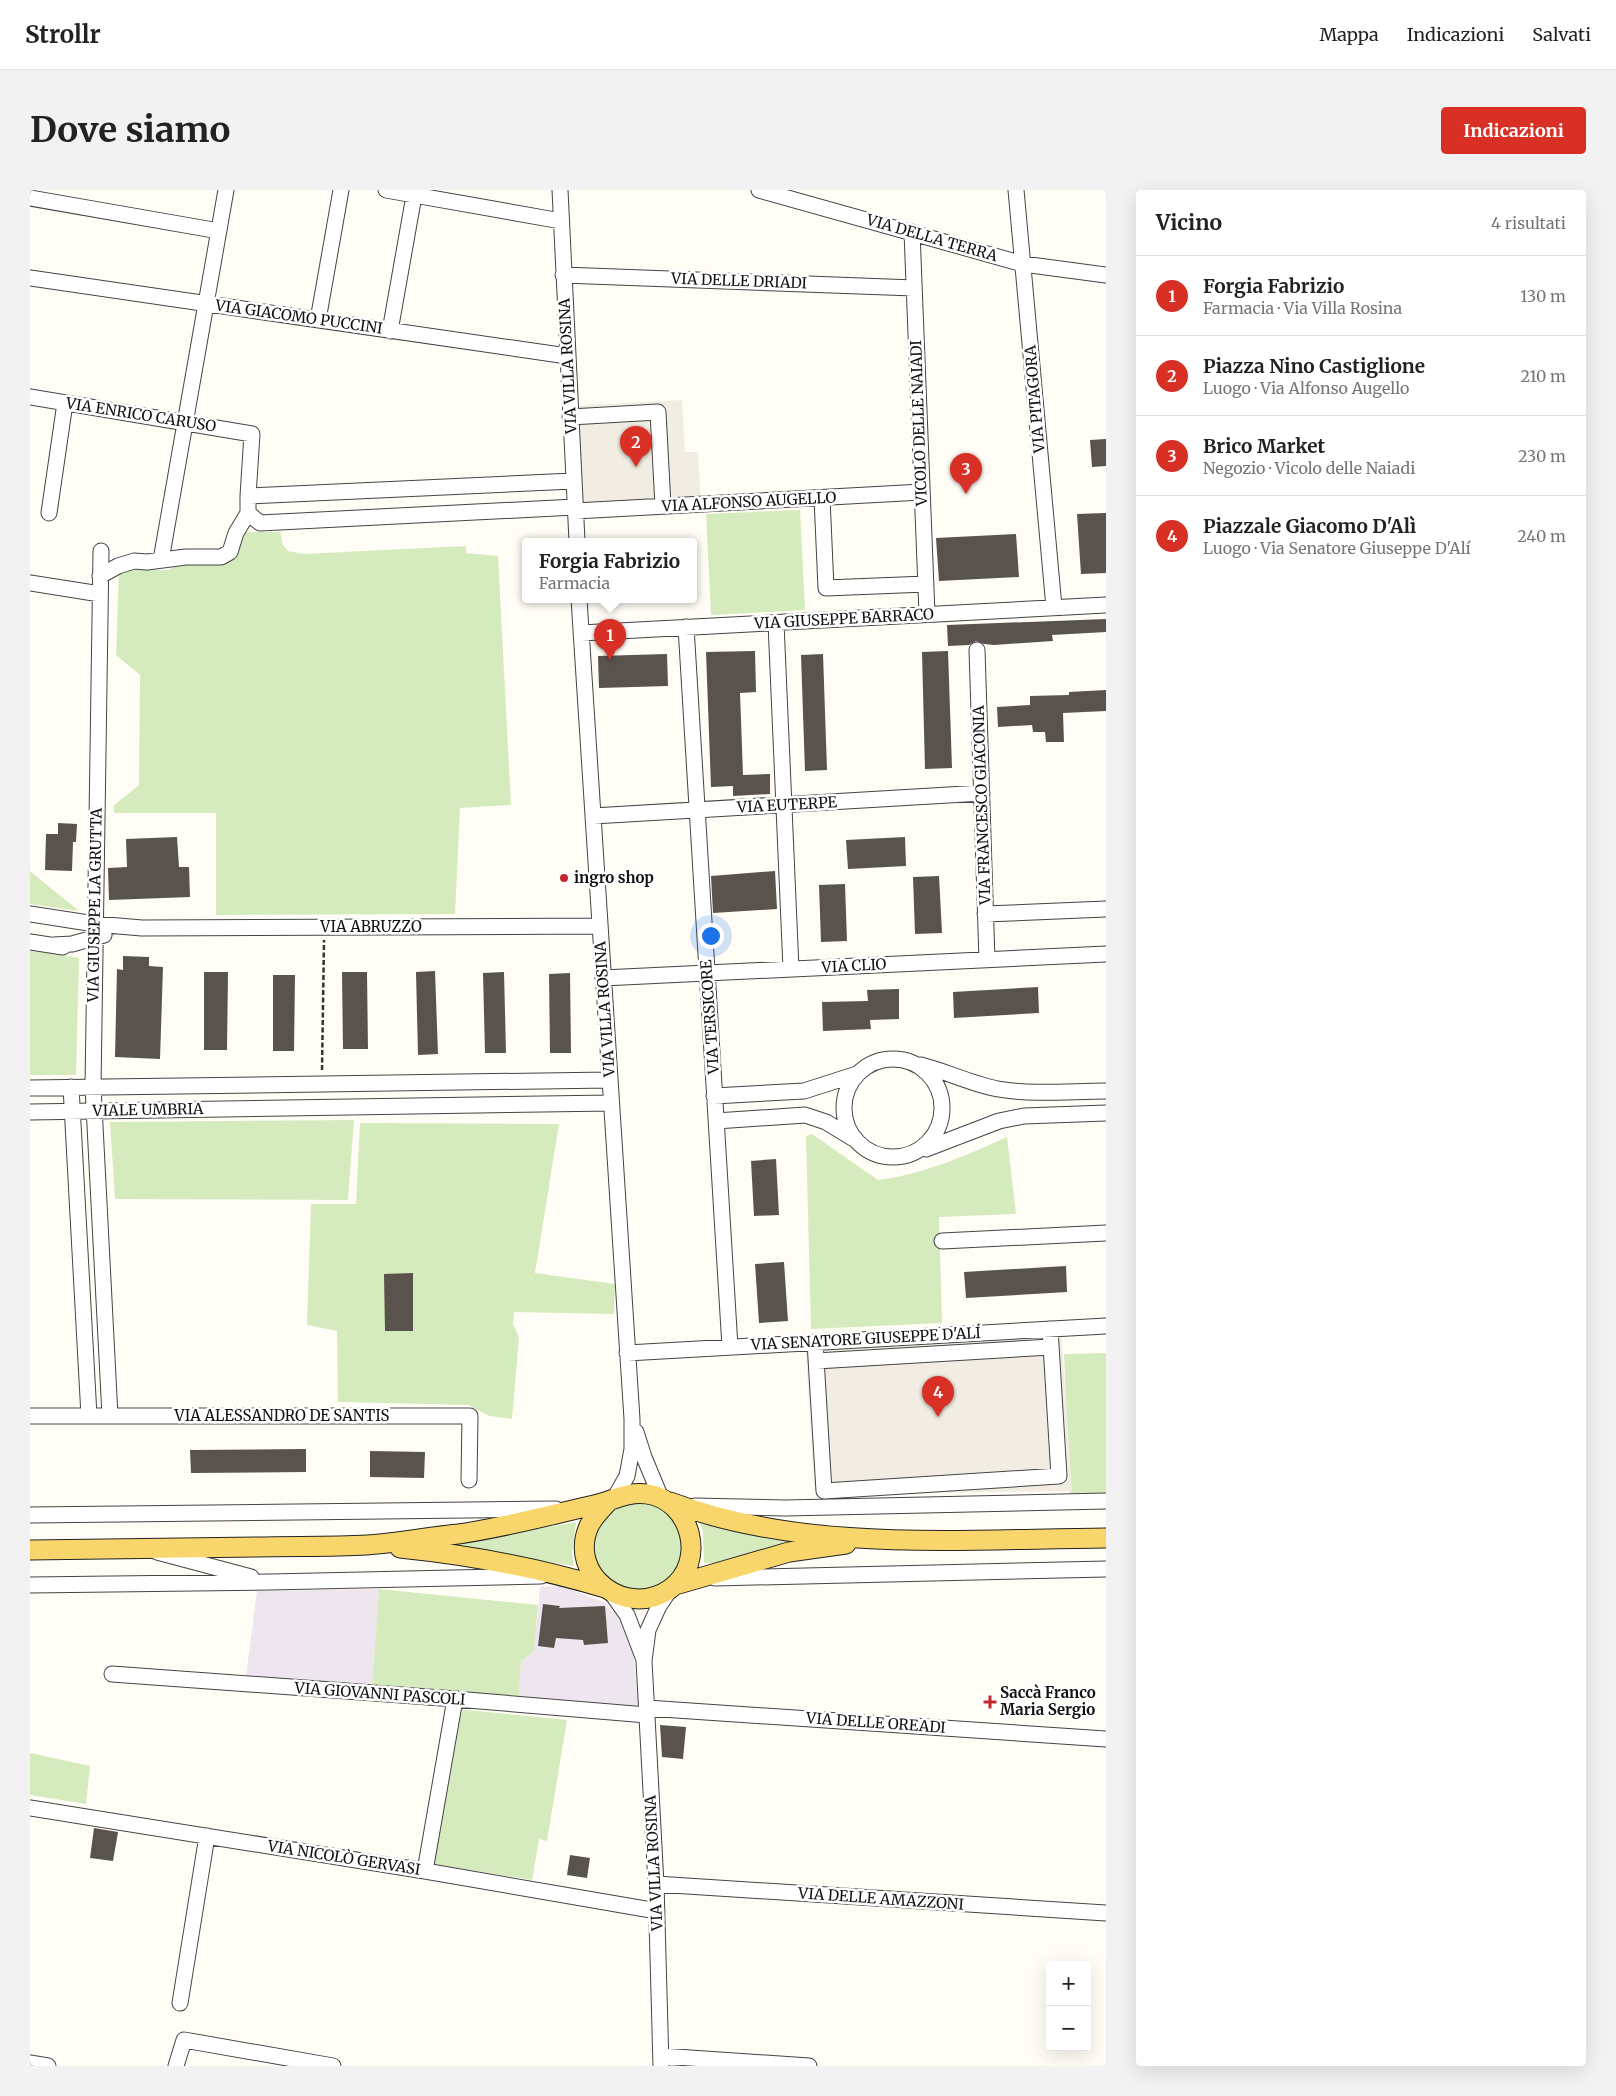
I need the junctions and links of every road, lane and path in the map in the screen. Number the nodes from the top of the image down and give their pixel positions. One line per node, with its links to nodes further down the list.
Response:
1 (226, 190): 10 (street)
2 (341, 190): 18 (street)
3 (386, 190): 7 (street)
4 (560, 190): 9 (street, VIA VILLA ROSINA)
5 (759, 190): 11 (street, VIA DELLA TERRA)
6 (1016, 190): 12 (street, VIA PITAGORA)
7 (414, 192): 9 (street); 19 (street)
8 (39, 196): 10 (street)
9 (561, 221): 13 (street, VIA VILLA ROSINA)
10 (218, 231): 17 (street)
11 (912, 232): 12 (street, VIA DELLA TERRA); 16 (street, VICOLO DELLE NAIADI)
12 (1023, 264): 14 (street, VIA DELLA TERRA); 42 (street, VIA PITAGORA)
13 (563, 275): 16 (street, VIA DELLE DRIADI); 20 (street, VIA VILLA ROSINA)
14 (1106, 275)
15 (30, 278): 17 (street, VIA GIACOMO PUCCINI)
16 (914, 288): 26 (street, VICOLO DELLE NAIADI)
17 (206, 304): 18 (street, VIA GIACOMO PUCCINI); 24 (street)
18 (318, 320): 19 (street, VIA GIACOMO PUCCINI)
19 (390, 331): 20 (street, VIA GIACOMO PUCCINI)
20 (567, 356): 23 (street, VIA VILLA ROSINA)
21 (30, 397): 22 (street, VIA ENRICO CARUSO)
22 (65, 403): 24 (street, VIA ENRICO CARUSO); 31 (street)
23 (570, 417): 25 (street, VIA VILLA ROSINA); 29 (street)
24 (185, 422): 27 (street, VIA ENRICO CARUSO); 35 (street)
25 (574, 481): 27 (street); 30 (street, VIA VILLA ROSINA)
26 (922, 492): 28 (street, VIA ALFONSO AUGELLO); 38 (street, VICOLO DELLE NAIADI)
27 (248, 496): 32 (street)
28 (822, 498): 29 (street, VIA ALFONSO AUGELLO); 38 (street)
29 (663, 506): 30 (street, VIA ALFONSO AUGELLO)
30 (575, 509): 32 (street, VIA ALFONSO AUGELLO); 33 (street, VIA VILLA ROSINA)
31 (49, 513)
32 (248, 513): 35 (street)
33 (577, 538)
34 (101, 551): 36 (street, VIA GIUSEPPE LA GRUTTA)
35 (161, 560): 36 (street)
36 (100, 576): 39 (street, VIA GIUSEPPE LA GRUTTA)
37 (30, 583): 39 (street)
38 (926, 584): 43 (street, VICOLO DELLE NAIADI)
39 (100, 594): 57 (street, VIA GIUSEPPE LA GRUTTA)
40 (579, 603): 46 (street, VIA VILLA ROSINA)
41 (1106, 604): 42 (street, VIA GIUSEPPE BARRACO)
42 (1054, 607): 43 (street, VIA GIUSEPPE BARRACO)
43 (927, 614): 44 (street, VIA GIUSEPPE BARRACO)
44 (776, 622): 45 (street, VIA GIUSEPPE BARRACO); 49 (street)
45 (686, 627): 46 (street, VIA GIUSEPPE BARRACO); 50 (street, VIA TERSICORE)
46 (581, 633): 51 (street, VIA VILLA ROSINA)
47 (977, 650): 48 (street, VIA FRANCESCO GIACONIA)
48 (982, 793): 49 (street, VIA EUTERPE); 54 (street, VIA FRANCESCO GIACONIA)
49 (784, 805): 50 (street, VIA EUTERPE); 61 (street)
50 (697, 810): 51 (street, VIA EUTERPE); 62 (street, VIA TERSICORE)
51 (592, 816): 55 (street, VIA VILLA ROSINA)
52 (1106, 908): 54 (street)
53 (30, 914): 57 (street)
54 (985, 914): 60 (street, VIA FRANCESCO GIACONIA)
55 (600, 926): 56 (street, VIA ABRUZZO); 63 (street, VIA VILLA ROSINA)
56 (324, 927): 57 (street, VIA ABRUZZO); 69 (path)
57 (94, 937): 58 (street); 72 (street, VIA GIUSEPPE LA GRUTTA)
58 (30, 942)
59 (1106, 954): 60 (street, VIA CLIO)
60 (987, 960): 61 (street, VIA CLIO)
61 (791, 969): 62 (street, VIA CLIO)
62 (707, 973): 63 (street, VIA CLIO); 75 (street, VIA TERSICORE)
63 (603, 978): 67 (street, VIA VILLA ROSINA)
64 (916, 1064): 65 (street); 74 (street); 86 (street)
65 (857, 1074): 75 (street); 85 (street)
66 (556, 1080): 67 (street, VIALE UMBRIA); 68 (street, VIALE UMBRIA); 77 (street)
67 (609, 1080): 76 (street, VIA VILLA ROSINA)
68 (419, 1082): 69 (street, VIALE UMBRIA); 78 (street)
69 (322, 1084): 70 (street, VIALE UMBRIA)
70 (265, 1085): 72 (street, VIALE UMBRIA); 79 (street)
71 (71, 1087): 72 (street, VIALE UMBRIA); 73 (street, VIALE UMBRIA); 80 (street)
72 (93, 1087): 81 (street, VIA GIUSEPPE LA GRUTTA)
73 (30, 1088)
74 (1106, 1090)
75 (714, 1096): 84 (street, VIA TERSICORE)
76 (611, 1103): 77 (street, VIALE UMBRIA); 96 (street, VIA VILLA ROSINA)
77 (557, 1104): 78 (street, VIALE UMBRIA)
78 (420, 1106): 79 (street, VIALE UMBRIA)
79 (265, 1108): 81 (street, VIALE UMBRIA)
80 (72, 1111): 81 (street, VIALE UMBRIA); 82 (street, VIALE UMBRIA); 90 (street)
81 (94, 1111): 89 (street, VIA GIUSEPPE LA GRUTTA)
82 (30, 1112)
83 (1106, 1113): 86 (street)
84 (716, 1121): 85 (street); 94 (street, VIA TERSICORE)
85 (854, 1139): 86 (street)
86 (913, 1154)
87 (1106, 1233): 88 (street)
88 (942, 1241)
89 (102, 1260): 90 (street); 100 (street, VIA GIUSEPPE LA GRUTTA)
90 (80, 1261): 99 (street)
91 (1106, 1326): 92 (street, VIA SENATORE GIUSEPPE D'ALÍ)
92 (1050, 1329): 93 (street, VIA SENATORE GIUSEPPE D'ALÍ); 95 (street)
93 (815, 1342): 94 (street, VIA SENATORE GIUSEPPE D'ALÍ); 97 (street)
94 (730, 1347): 96 (street, VIA SENATORE GIUSEPPE D'ALÍ)
95 (1051, 1348): 97 (street); 97 (street)
96 (627, 1353): 101 (street, VIA VILLA ROSINA)
97 (816, 1361)
98 (30, 1416): 99 (street, VIA ALESSANDRO DE SANTIS)
99 (89, 1416): 100 (street, VIA ALESSANDRO DE SANTIS)
100 (110, 1416): 102 (street, VIA ALESSANDRO DE SANTIS)
101 (632, 1418): 103 (street, VIA VILLA ROSINA); 104 (street, VIA VILLA ROSINA)
102 (469, 1480)
103 (612, 1500): 104 (main road); 106 (main road); 119 (main road)
104 (668, 1501): 105 (street); 109 (main road); 118 (main road)
105 (1101, 1502)
106 (580, 1508): 107 (street); 110 (main road)
107 (30, 1516)
108 (1106, 1538): 109 (main road)
109 (884, 1540): 115 (main road)
110 (366, 1545): 111 (main road); 114 (main road)
111 (144, 1548): 112 (main road); 116 (street)
112 (30, 1550)
113 (1106, 1569): 115 (street)
114 (561, 1576): 116 (street); 119 (main road)
115 (698, 1578): 118 (main road)
116 (270, 1582): 117 (street)
117 (30, 1584)
118 (673, 1586): 119 (main road); 120 (street, VIA VILLA ROSINA)
119 (608, 1590): 120 (street, VIA VILLA ROSINA)
120 (644, 1661): 123 (street, VIA VILLA ROSINA)
121 (112, 1674): 122 (street, VIA GIOVANNI PASCOLI)
122 (454, 1699): 123 (street, VIA GIOVANNI PASCOLI); 127 (street)
123 (647, 1711): 124 (street, VIA DELLE OREADI); 128 (street, VIA VILLA ROSINA)
124 (1106, 1739)
125 (30, 1808): 126 (street, VIA NICOLÒ GERVASI)
126 (207, 1836): 127 (street, VIA NICOLÒ GERVASI); 131 (street)
127 (425, 1871): 129 (street, VIA NICOLÒ GERVASI)
128 (656, 1884): 129 (street, VIA VILLA ROSINA); 130 (street, VIA DELLE AMAZZONI)
129 (657, 1911): 132 (street, VIA VILLA ROSINA)
130 (1106, 1913)
131 (180, 2003)
132 (661, 2061): 137 (street)
133 (30, 2063): 134 (street)
134 (48, 2066)
135 (176, 2066): 136 (street)
136 (334, 2066)
137 (810, 2066)

